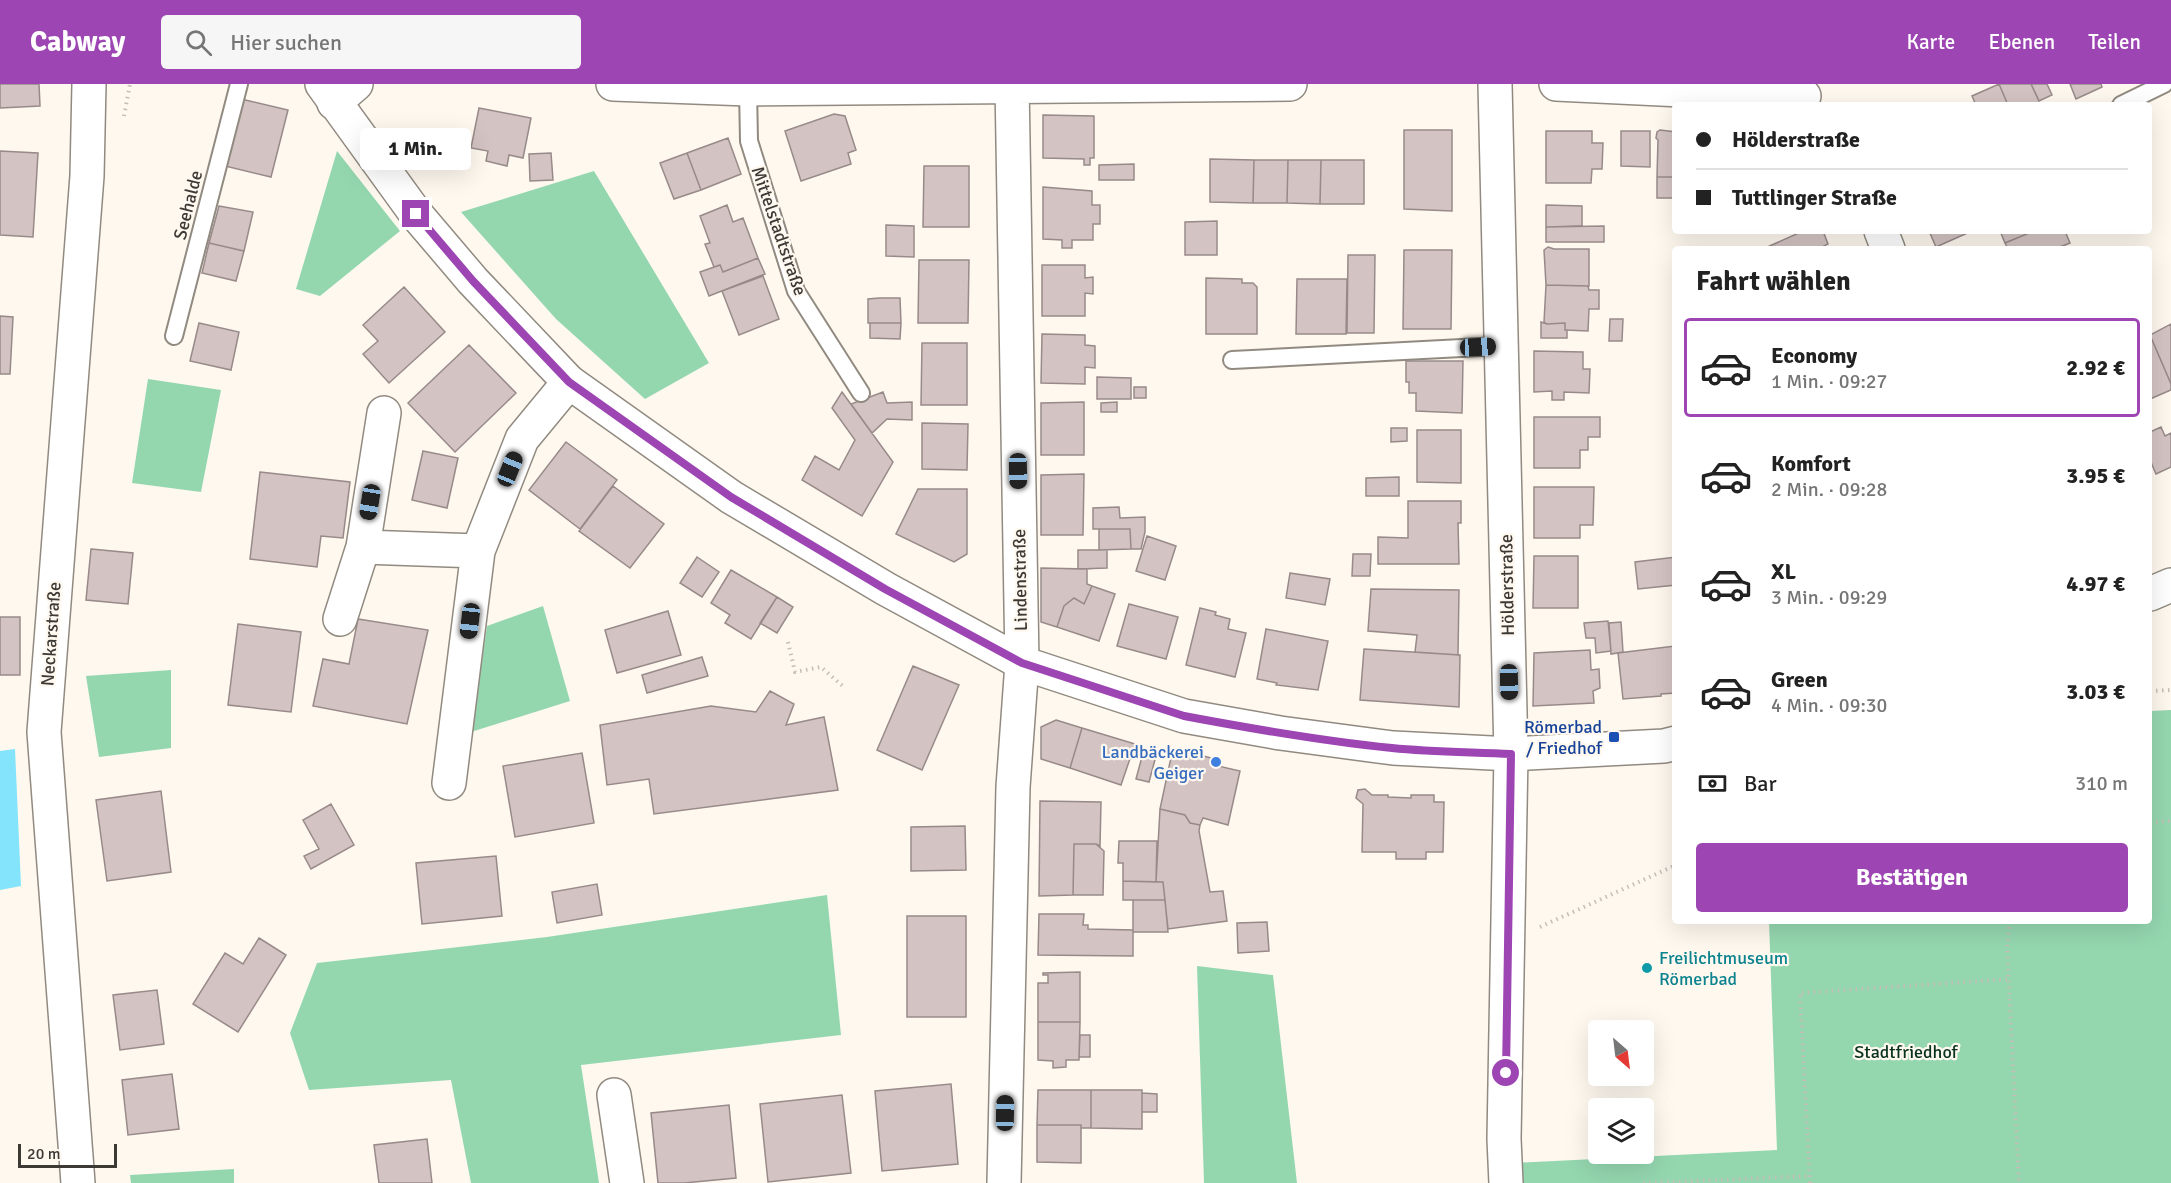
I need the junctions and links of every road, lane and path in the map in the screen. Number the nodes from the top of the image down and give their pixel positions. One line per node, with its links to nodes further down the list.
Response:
1 (89, 84): 40 (street, Neckarstraße)
2 (239, 84): 13 (lane, Seehalde)
3 (620, 84): 9 (street)
4 (1290, 84): 8 (street)
5 (1495, 84): 14 (street, Hölderstraße)
6 (1556, 84): 11 (street)
7 (2164, 84): 12 (lane)
8 (1012, 86): 9 (street); 25 (street, Lindenstraße)
9 (748, 89): 17 (lane, Mittelstadtstraße)
10 (337, 90): 16 (street)
11 (1807, 94)
12 (2127, 102)
13 (174, 336)
14 (1500, 346): 15 (lane); 30 (street, Hölderstraße)
15 (1232, 360)
16 (569, 382): 20 (street); 25 (street)
17 (861, 393)
18 (384, 413): 19 (street)
19 (363, 547): 20 (street); 23 (street)
20 (478, 551): 31 (street)
21 (2171, 585): 22 (street)
22 (2152, 593)
23 (340, 620)
24 (788, 642): 26 (path)
25 (1022, 663): 30 (street); 42 (street, Lindenstraße)
26 (845, 688)
27 (2171, 690): 28 (path)
28 (2152, 691)
29 (1672, 744): 30 (street)
30 (1511, 754): 36 (street, Hölderstraße)
31 (449, 783)
32 (2171, 821): 33 (path)
33 (2152, 822)
34 (1672, 867): 36 (path)
35 (2010, 924): 37 (path)
36 (1508, 941): 43 (street, Hölderstraße)
37 (2008, 979): 39 (path); 46 (path)
38 (614, 1095): 41 (street)
39 (1809, 1176): 44 (path); 45 (path)
40 (78, 1183)
41 (627, 1183)
42 (1004, 1183)
43 (1506, 1183)
44 (1643, 1183)
45 (1810, 1183)
46 (2019, 1183)

